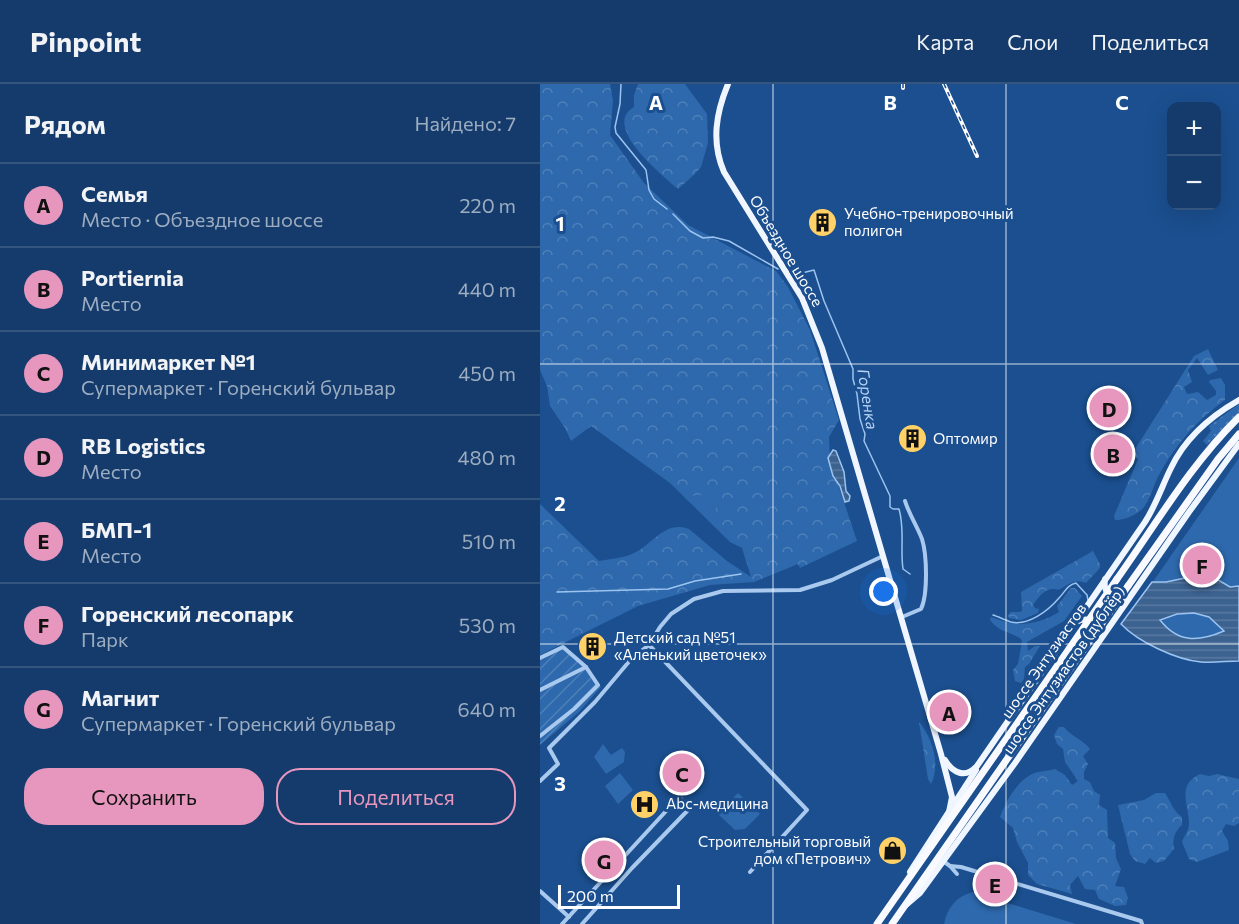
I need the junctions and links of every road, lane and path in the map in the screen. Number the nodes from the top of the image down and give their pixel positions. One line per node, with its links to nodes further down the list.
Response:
1 (728, 84): 7 (main road, Объездное шоссе)
2 (1239, 400): 8 (main road, шоссе Энтузиастов (дублёр))
3 (1239, 417): 27 (highway, шоссе Энтузиастов, bridge)
4 (1239, 434): 28 (highway, шоссе Энтузиастов, bridge)
5 (1239, 444): 9 (main road, шоссе Энтузиастов (дублёр))
6 (905, 501): 10 (street)
7 (883, 556): 10 (main road, Объездное шоссе); 13 (street)
8 (1106, 578): 9 (main road); 11 (main road, шоссе Энтузиастов (дублёр))
9 (1131, 595): 12 (main road, шоссе Энтузиастов (дублёр))
10 (902, 617): 18 (main road, Объездное шоссе)
11 (1074, 624): 12 (main road); 19 (main road, шоссе Энтузиастов (дублёр))
12 (1100, 640): 22 (main road, шоссе Энтузиастов (дублёр))
13 (649, 645): 20 (street); 24 (street)
14 (540, 658): 15 (street)
15 (586, 668): 16 (street); 17 (street)
16 (540, 690)
17 (540, 736)
18 (941, 754): 19 (main road); 21 (main road, Объездное шоссе)
19 (977, 766): 21 (main road)
20 (540, 781)
21 (950, 812): 27 (main road)
22 (943, 861): 23 (street); 28 (main road, шоссе Энтузиастов (дублёр))
23 (950, 866): 25 (street); 34 (street)
24 (750, 872)
25 (957, 874)
26 (540, 891): 29 (street)
27 (893, 900): 32 (highway, шоссе Энтузиастов)
28 (905, 906): 33 (highway, шоссе Энтузиастов)
29 (569, 917): 30 (street); 31 (street)
30 (562, 924)
31 (582, 924)
32 (877, 924)
33 (892, 924)
34 (1142, 924)

